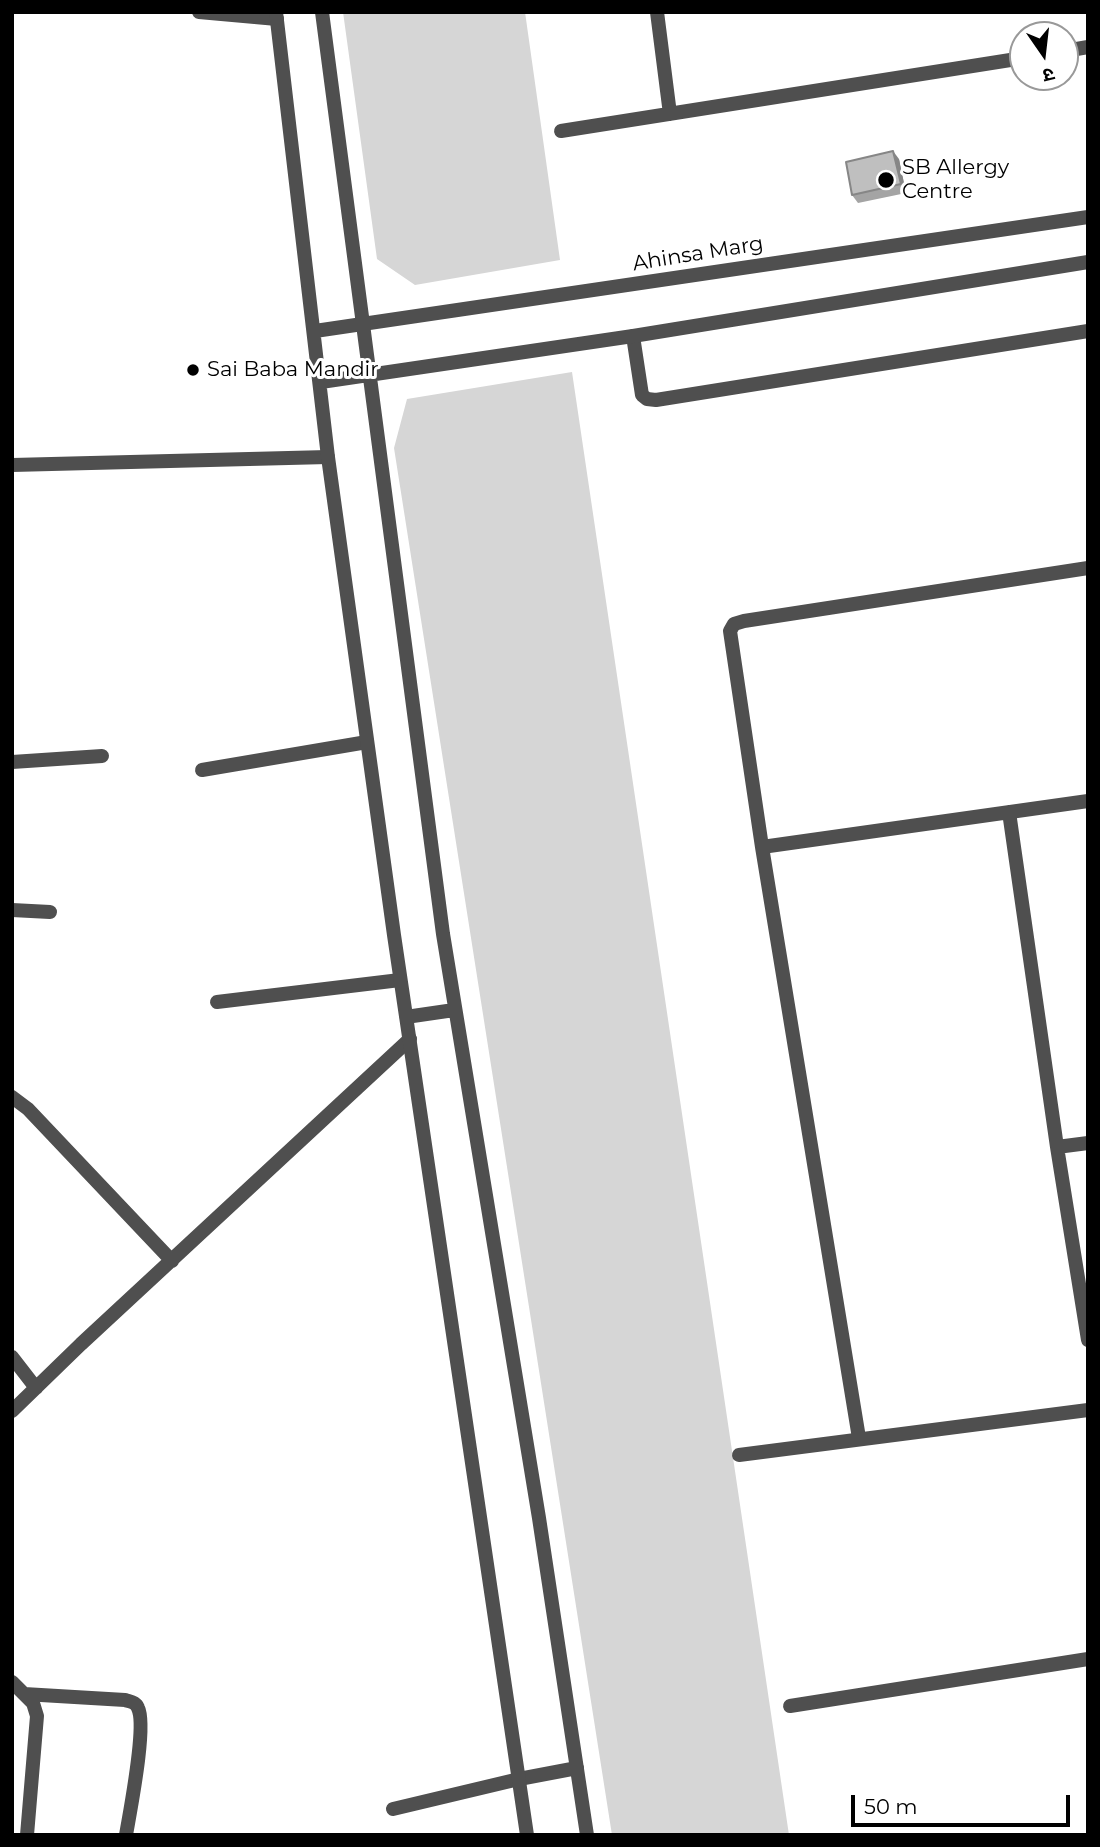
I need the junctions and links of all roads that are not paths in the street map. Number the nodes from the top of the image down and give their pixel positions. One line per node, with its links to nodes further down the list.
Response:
1 (199, 12): 4 (street)
2 (322, 12): 10 (street)
3 (657, 12): 6 (street)
4 (276, 16): 11 (street)
5 (1009, 60): 6 (street)
6 (670, 114): 7 (street)
7 (561, 131)
8 (1088, 217): 10 (street, Ahinsa Marg)
9 (1088, 262): 13 (street)
10 (362, 325): 11 (street, Ahinsa Marg); 14 (street)
11 (315, 331): 15 (street)
12 (1088, 331): 13 (street)
13 (633, 336): 14 (street)
14 (368, 375): 15 (street); 30 (street)
15 (321, 382): 16 (street)
16 (328, 457): 17 (street); 19 (street)
17 (12, 465)
18 (1088, 568): 25 (street)
19 (367, 742): 22 (street); 28 (street)
20 (102, 756): 21 (street)
21 (12, 762)
22 (202, 770)
23 (1088, 801): 24 (street)
24 (1009, 812): 25 (street); 35 (street)
25 (762, 847): 42 (street)
26 (12, 910): 27 (street)
27 (50, 912)
28 (400, 980): 29 (street); 31 (street)
29 (216, 1002)
30 (454, 1010): 31 (street); 48 (street)
31 (406, 1017): 32 (street)
32 (410, 1039): 36 (street); 49 (street)
33 (12, 1097): 36 (street)
34 (1088, 1143): 35 (street)
35 (1057, 1147): 37 (street)
36 (172, 1261): 39 (street)
37 (1088, 1340)
38 (12, 1357): 39 (street)
39 (36, 1388): 41 (street)
40 (1088, 1410): 42 (street)
41 (12, 1411)
42 (859, 1438): 43 (street)
43 (739, 1455)
44 (1088, 1659): 47 (street)
45 (12, 1682): 46 (street)
46 (24, 1694): 51 (street); 52 (street)
47 (790, 1706)
48 (577, 1768): 49 (street); 54 (street)
49 (519, 1779): 50 (street); 53 (street)
50 (393, 1809)
51 (27, 1835)
52 (126, 1835)
53 (527, 1835)
54 (587, 1835)

